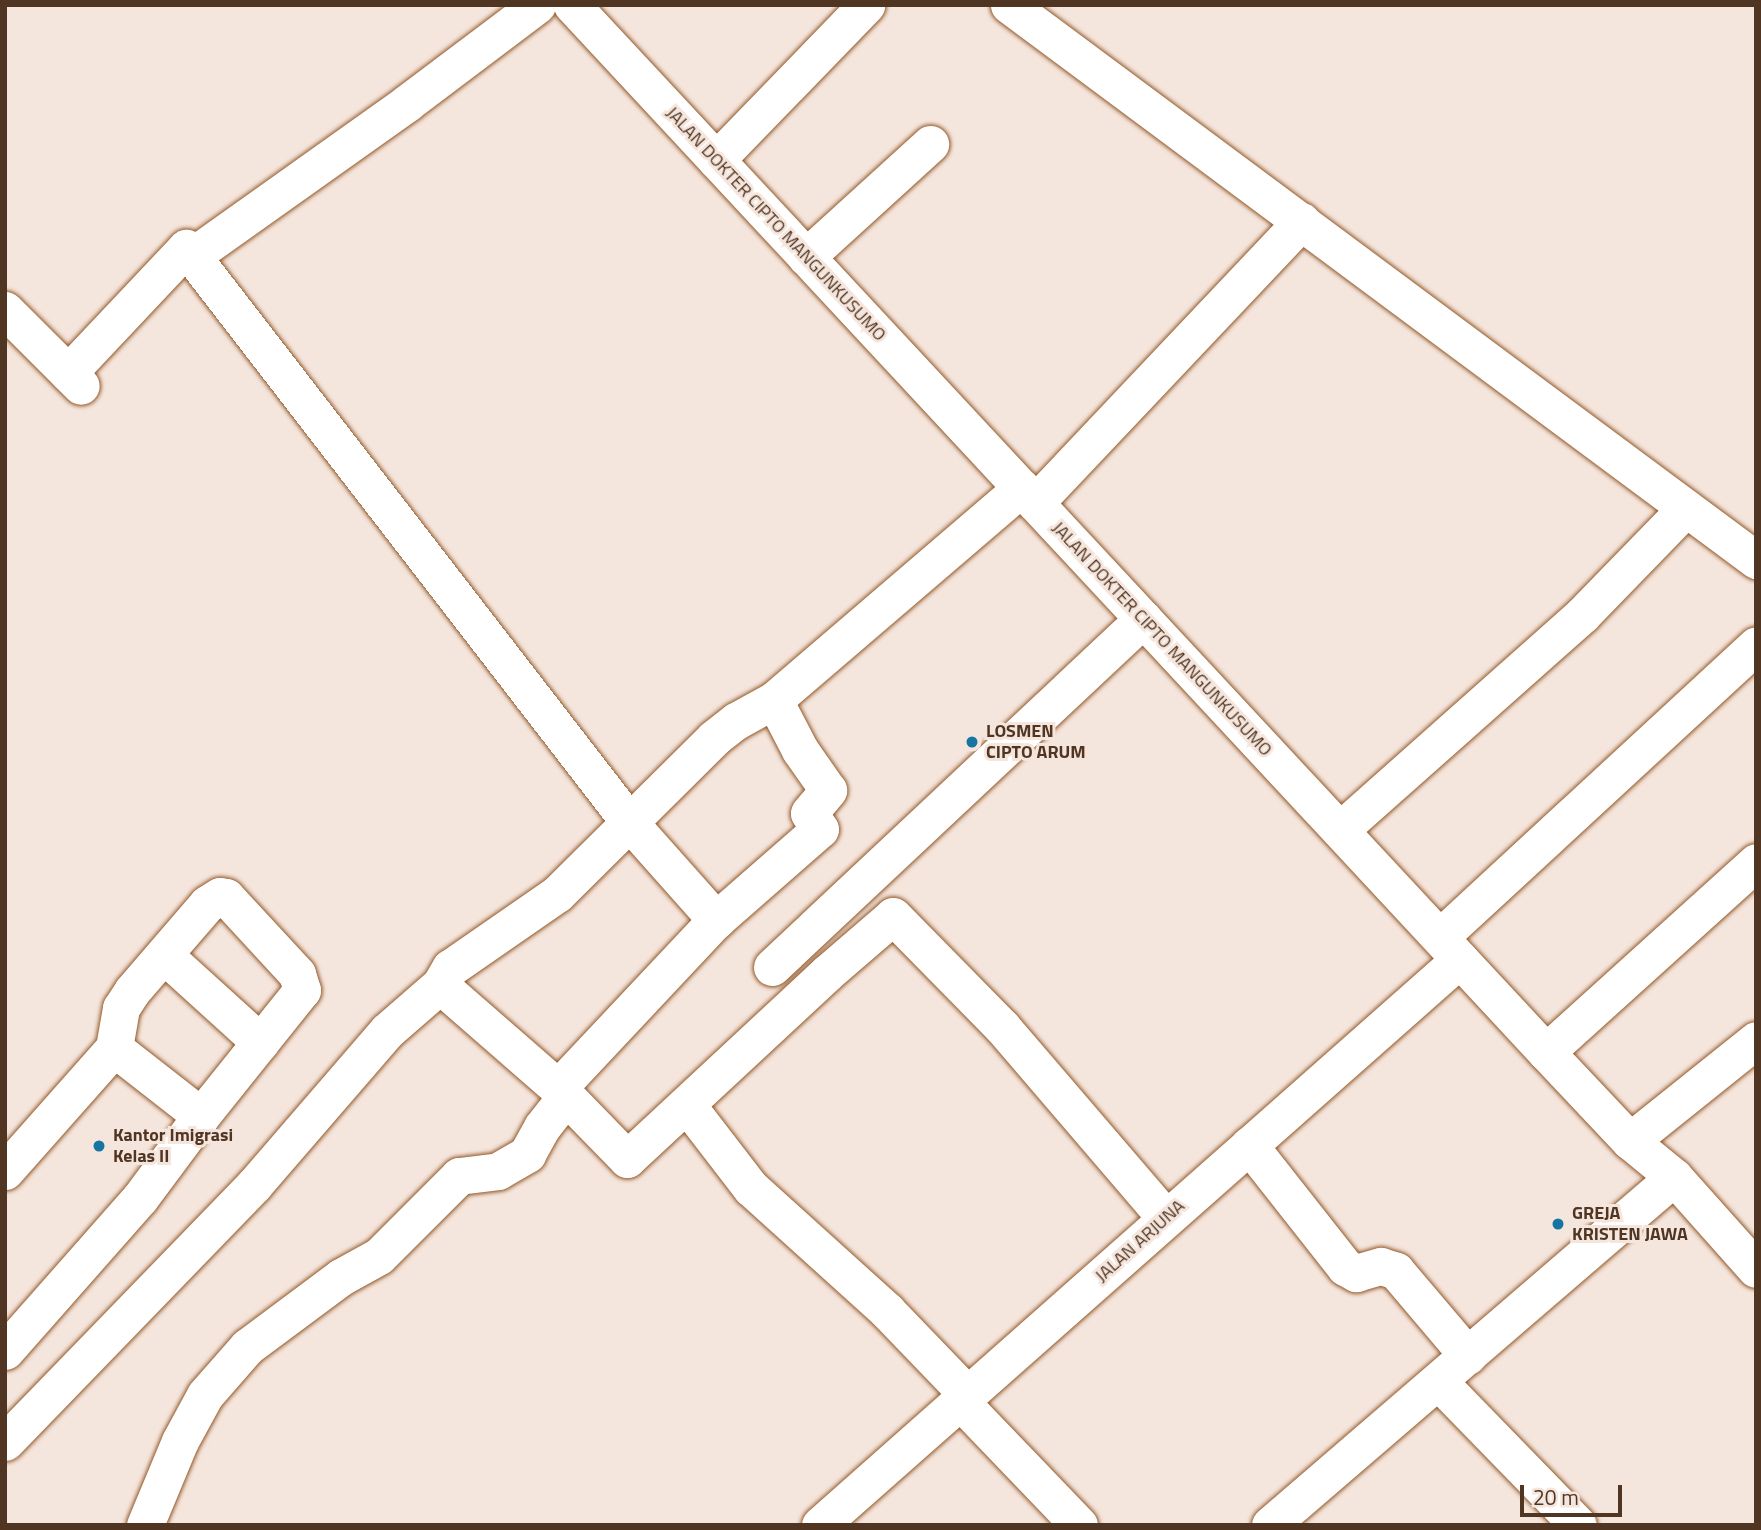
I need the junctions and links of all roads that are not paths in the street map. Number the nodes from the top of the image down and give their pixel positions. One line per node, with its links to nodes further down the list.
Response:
1 (537, 5): 8 (street)
2 (572, 5): 6 (street, JALAN DOKTER CIPTO MANGUNKUSUMO)
3 (866, 5): 6 (street)
4 (1009, 5): 7 (street)
5 (930, 144): 9 (street)
6 (716, 160): 9 (street, JALAN DOKTER CIPTO MANGUNKUSUMO)
7 (1302, 221): 11 (street); 12 (street)
8 (192, 256): 10 (street); 17 (street)
9 (806, 257): 11 (street, JALAN DOKTER CIPTO MANGUNKUSUMO)
10 (5, 310)
11 (1028, 495): 14 (street, JALAN DOKTER CIPTO MANGUNKUSUMO); 16 (street)
12 (1686, 508): 13 (street); 18 (street)
13 (1756, 560)
14 (1143, 619): 18 (street, JALAN DOKTER CIPTO MANGUNKUSUMO); 23 (street)
15 (1756, 645): 21 (street, JALAN ARJUNA)
16 (774, 700): 17 (street); 20 (street)
17 (629, 823): 20 (street); 24 (street)
18 (1340, 830): 21 (street, JALAN DOKTER CIPTO MANGUNKUSUMO)
19 (1756, 862): 28 (street)
20 (716, 920): 29 (street)
21 (1450, 948): 28 (street, JALAN DOKTER CIPTO MANGUNKUSUMO); 33 (street, JALAN ARJUNA)
22 (164, 955): 26 (street); 26 (street); 27 (street)
23 (772, 967)
24 (440, 985): 29 (street); 42 (street)
25 (1756, 1040): 32 (street)
26 (260, 1042): 31 (street)
27 (114, 1048): 31 (street); 34 (street)
28 (1546, 1052): 32 (street, JALAN DOKTER CIPTO MANGUNKUSUMO)
29 (562, 1092): 30 (street); 44 (street)
30 (687, 1105): 36 (street); 41 (street)
31 (201, 1116): 38 (street)
32 (1630, 1140): 35 (street, JALAN DOKTER CIPTO MANGUNKUSUMO)
33 (1249, 1145): 36 (street, JALAN ARJUNA); 39 (street)
34 (5, 1171)
35 (1674, 1177): 37 (street, JALAN DOKTER CIPTO MANGUNKUSUMO); 39 (street)
36 (1166, 1218): 41 (street, JALAN ARJUNA)
37 (1756, 1269)
38 (5, 1351)
39 (1468, 1356): 40 (street)
40 (1439, 1382): 46 (street); 47 (street)
41 (963, 1398): 43 (street, JALAN ARJUNA); 45 (street)
42 (5, 1442)
43 (841, 1518)
44 (145, 1525)
45 (1079, 1525)
46 (1270, 1525)
47 (1578, 1525)

